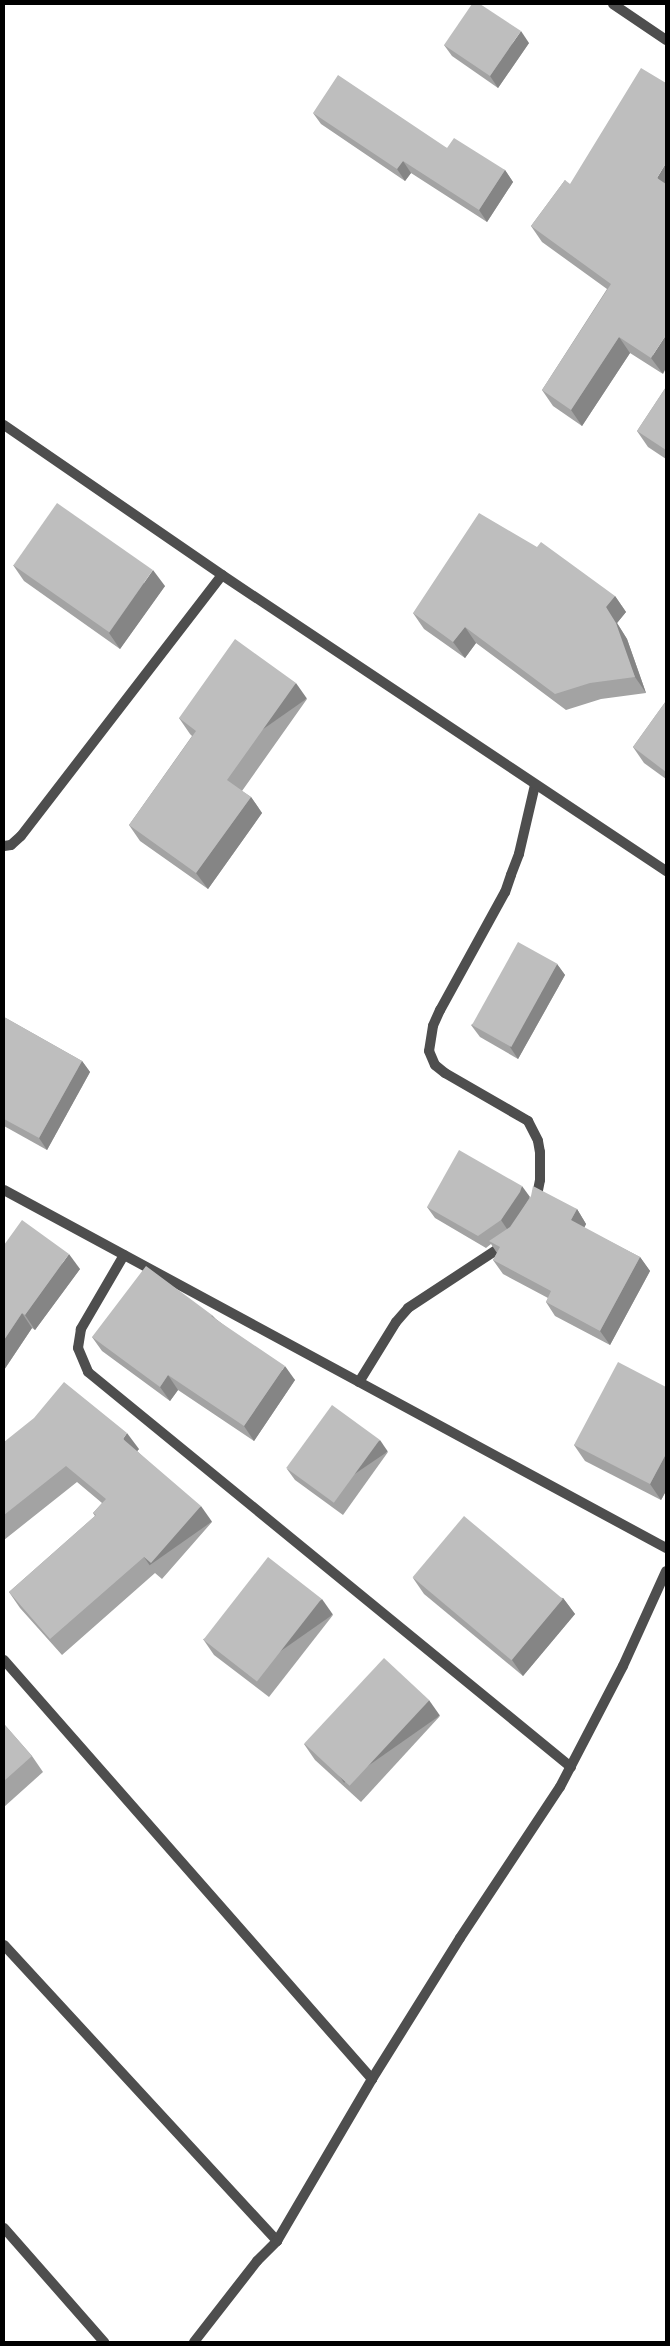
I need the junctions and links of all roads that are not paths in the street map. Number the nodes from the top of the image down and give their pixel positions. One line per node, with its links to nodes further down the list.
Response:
1 (613, 4): 2 (street)
2 (666, 40)
3 (4, 425): 4 (street)
4 (222, 575): 5 (street); 6 (street)
5 (535, 784): 7 (street); 9 (street)
6 (4, 846)
7 (666, 871)
8 (4, 1190): 11 (street)
9 (532, 1212)
10 (514, 1237): 12 (street)
11 (124, 1255): 12 (street); 16 (street)
12 (359, 1382): 13 (street)
13 (666, 1548)
14 (666, 1571): 16 (street)
15 (4, 1660): 18 (street)
16 (571, 1767): 18 (street)
17 (4, 1945): 20 (street)
18 (372, 2079): 20 (street)
19 (4, 2228): 21 (street)
20 (276, 2241): 22 (street)
21 (104, 2342)
22 (194, 2342)

